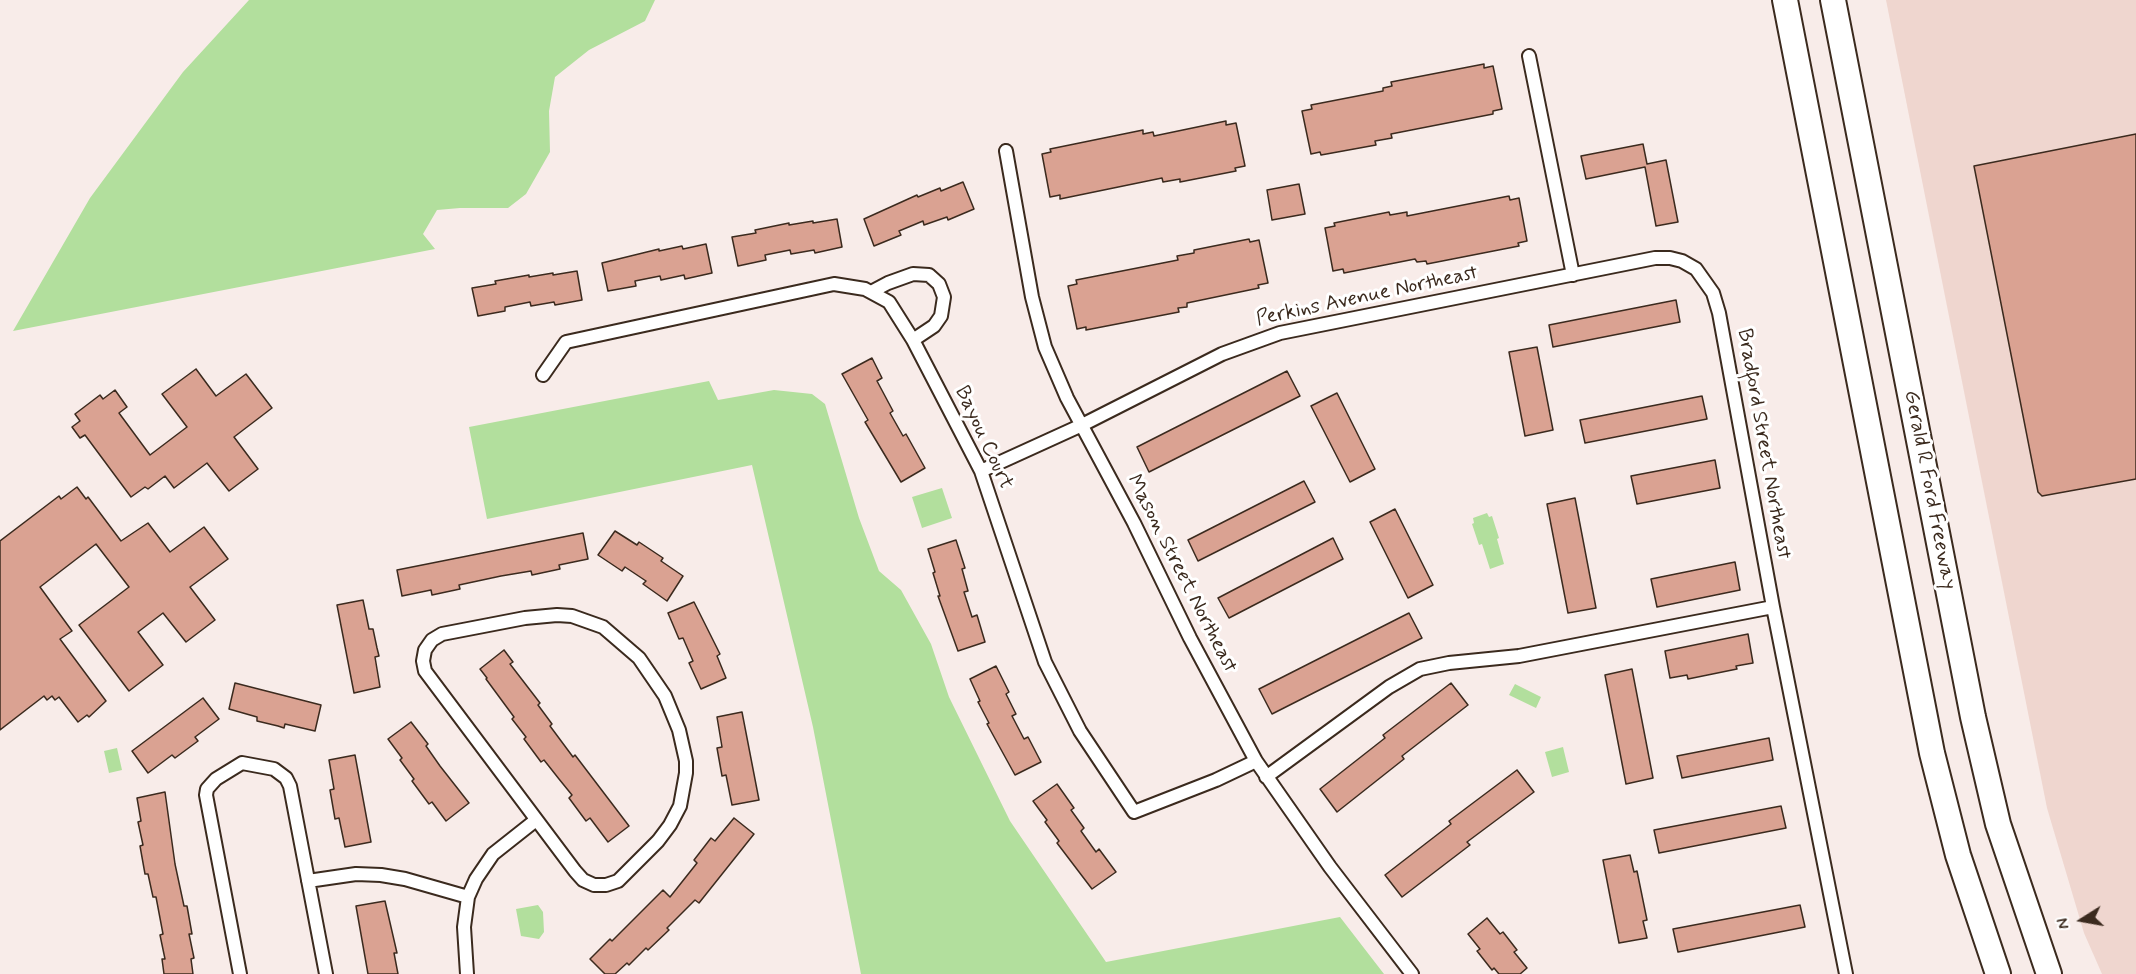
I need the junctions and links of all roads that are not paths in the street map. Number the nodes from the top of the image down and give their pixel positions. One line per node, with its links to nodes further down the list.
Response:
1 (1785, 0): 22 (highway)
2 (1833, 0): 23 (highway, Gerald R Ford Freeway)
3 (1529, 56): 5 (street)
4 (1006, 151): 9 (street, Mason Street Northeast)
5 (1573, 274): 9 (street, Perkins Avenue Northeast); 11 (street, Bradford Street Northeast)
6 (871, 292): 7 (street, Bayou Court); 7 (street); 8 (street, Bayou Court)
7 (913, 340): 10 (street, Bayou Court)
8 (543, 375)
9 (1082, 425): 10 (street, Perkins Avenue Northeast); 12 (street, Mason Street Northeast)
10 (981, 471): 12 (street, Bayou Court)
11 (1773, 607): 13 (street); 21 (street, Bradford Street Northeast)
12 (1256, 761): 13 (street, Mason Street Northeast)
13 (1266, 777): 20 (street, Mason Street Northeast)
14 (536, 820): 14 (street); 16 (street)
15 (308, 880): 16 (street); 17 (street); 18 (street)
16 (468, 897): 19 (street)
17 (240, 974)
18 (326, 974)
19 (467, 974)
20 (1412, 974)
21 (1846, 974)
22 (1998, 974)
23 (2049, 974)

